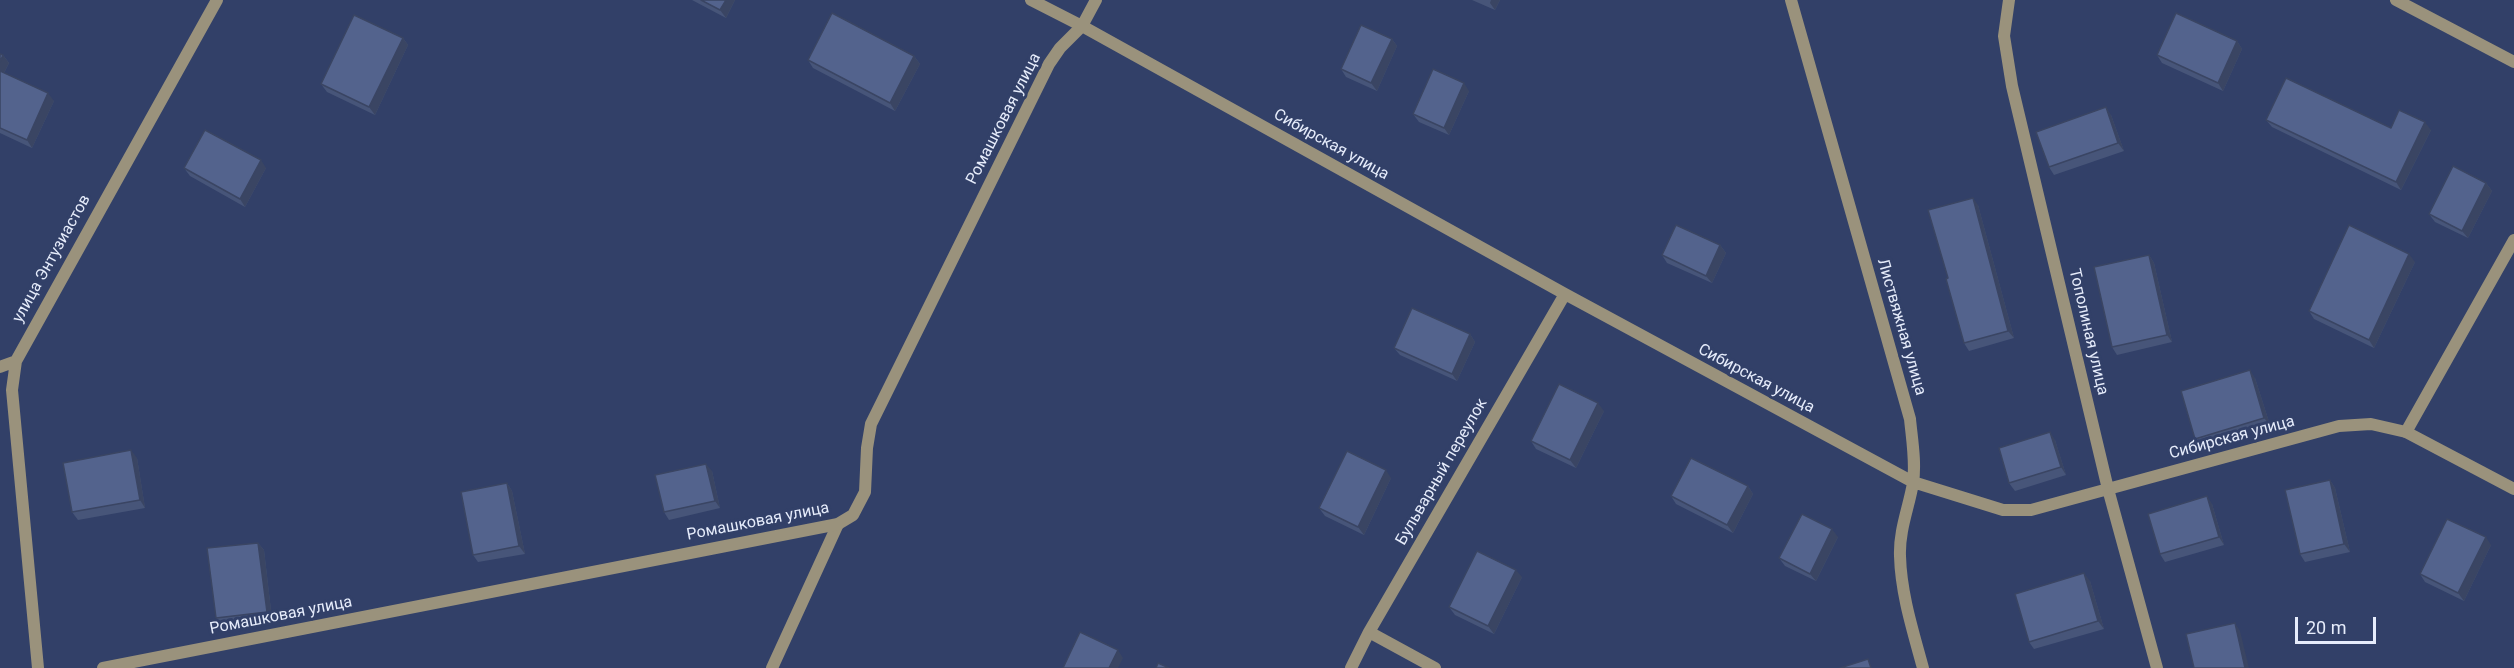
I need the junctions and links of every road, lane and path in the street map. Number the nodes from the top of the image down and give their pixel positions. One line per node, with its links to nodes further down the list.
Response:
1 (217, 0): 11 (street, улица Энтузиастов)
2 (1031, 0): 7 (street, Сибирская улица)
3 (1096, 0): 7 (street, Ромашковая улица)
4 (1791, 0): 14 (street, Листвяжная улица)
5 (2009, 0): 15 (street, Тополиная улица)
6 (2396, 0): 8 (street)
7 (1082, 26): 10 (street, Сибирская улица); 17 (street, Ромашковая улица)
8 (2514, 62)
9 (2514, 240): 13 (street)
10 (1565, 294): 14 (street, Сибирская улица); 18 (street, Бульварный переулок)
11 (16, 362): 12 (street); 19 (street, улица Энтузиастов)
12 (0, 367)
13 (2406, 432): 15 (street, Сибирская улица); 16 (street, Сибирская улица)
14 (1913, 482): 15 (street, Сибирская улица); 24 (street, Листвяжная улица)
15 (2108, 489): 25 (street, Тополиная улица)
16 (2514, 489)
17 (838, 524): 20 (street, Ромашковая улица); 21 (street)
18 (1369, 632): 22 (street, Бульварный переулок); 23 (street)
19 (38, 668)
20 (103, 668)
21 (772, 668)
22 (1351, 668)
23 (1435, 668)
24 (1923, 668)
25 (2157, 668)

